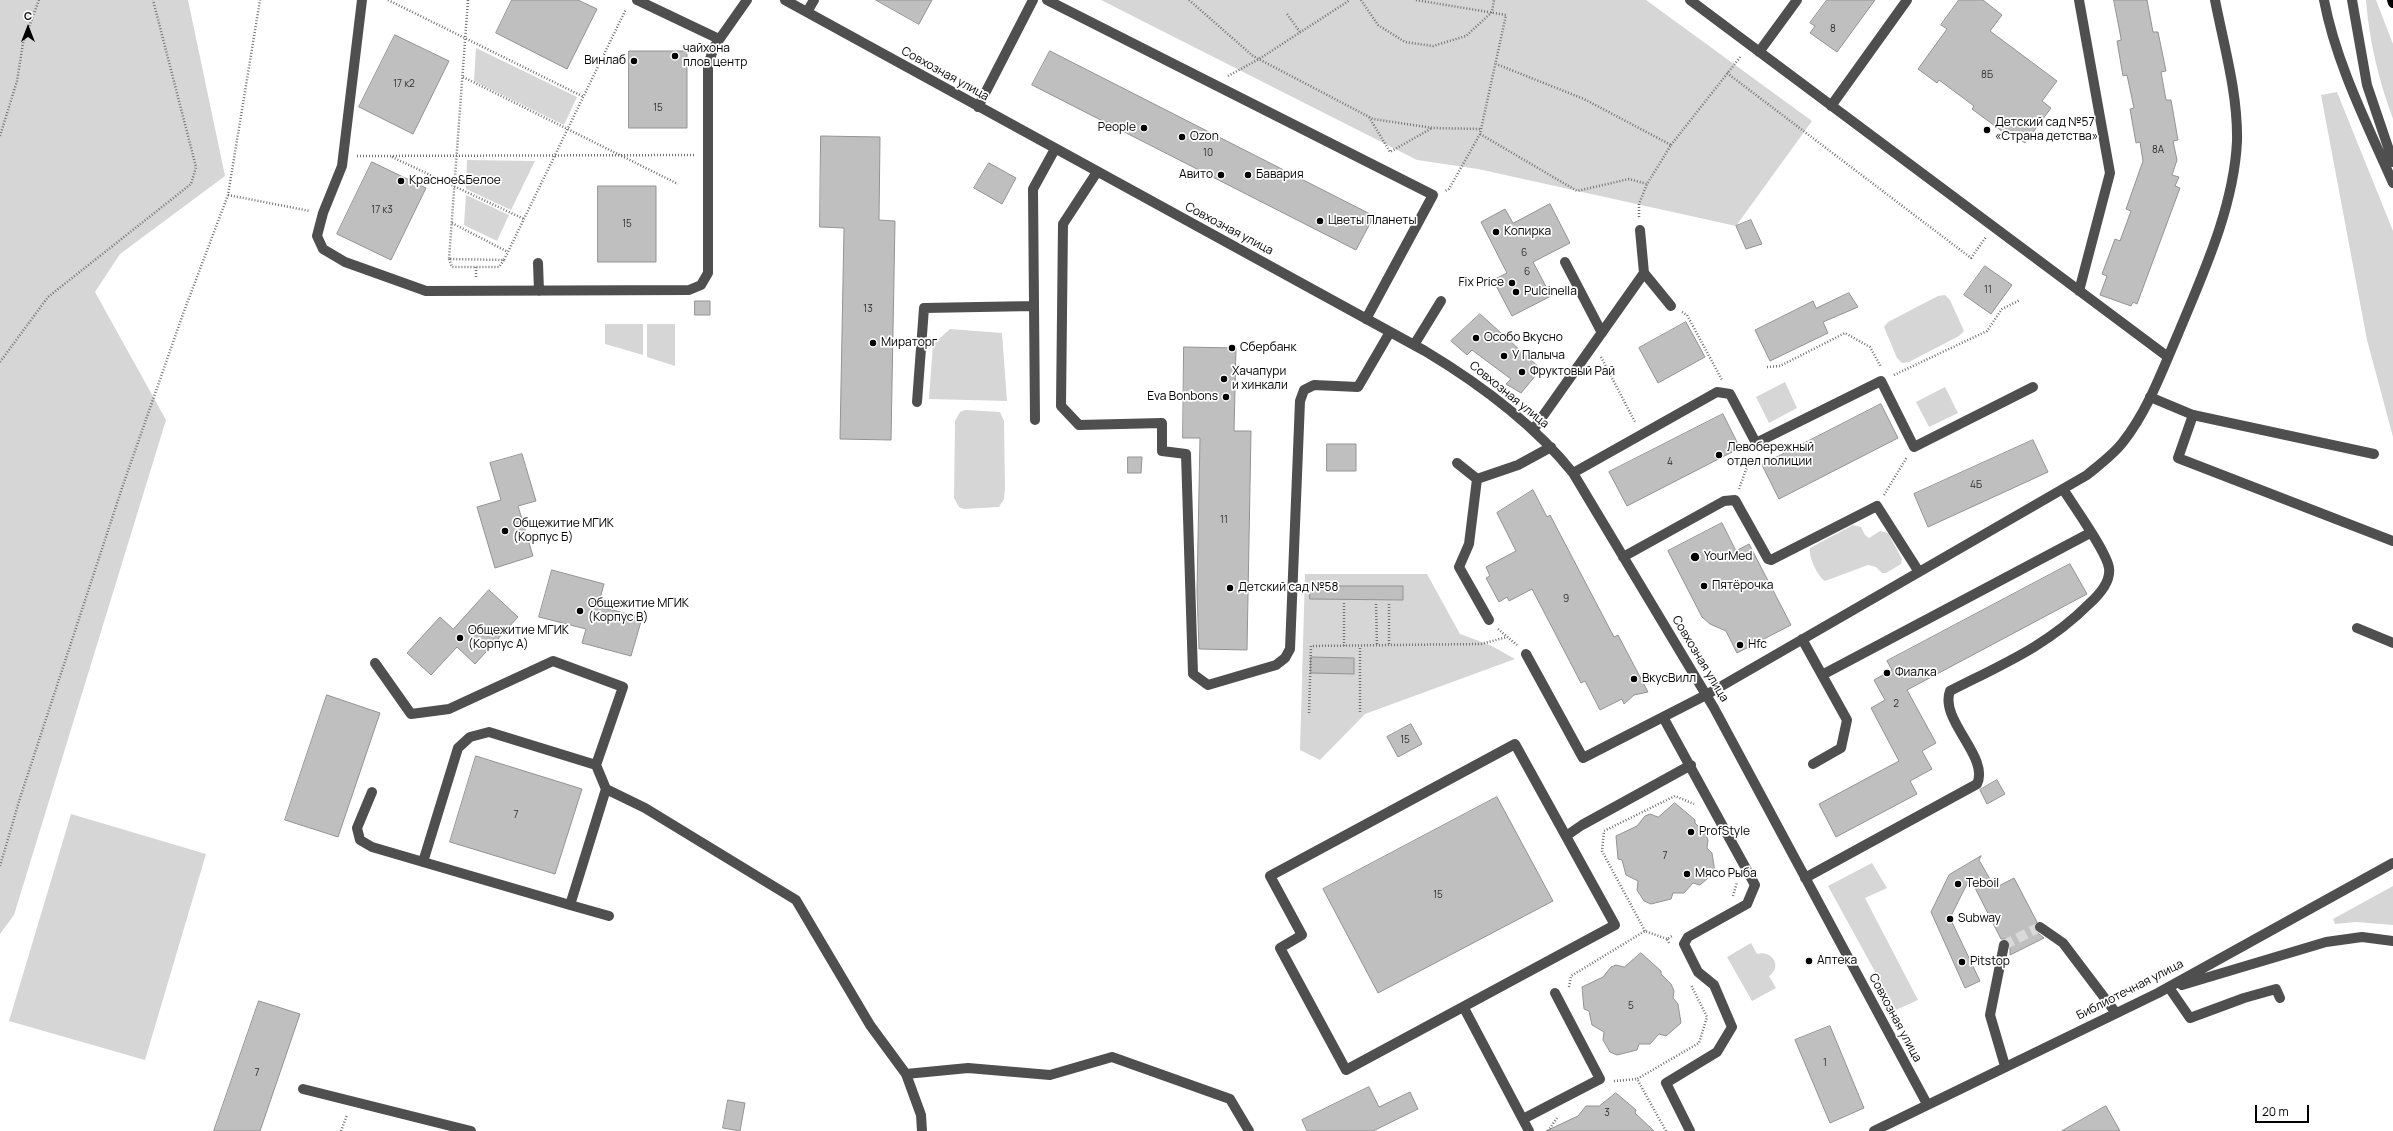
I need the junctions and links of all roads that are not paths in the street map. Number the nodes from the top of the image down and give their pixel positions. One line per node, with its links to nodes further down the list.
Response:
1 (362, 0): 30 (street)
2 (637, 0): 18 (street)
3 (747, 0): 18 (street)
4 (785, 0): 17 (street, Совхозная улица)
5 (814, 0): 17 (street)
6 (1033, 0): 21 (street)
7 (1047, 0): 35 (street)
8 (1690, 0): 19 (street)
9 (1797, 0): 19 (street)
10 (1907, 0): 20 (street)
11 (2079, 0): 31 (street)
12 (2215, 0): 39 (street)
13 (2324, 0): 25 (street)
14 (2352, 0): 23 (street)
15 (2392, 0): 16 (main road)
16 (2393, 4)
17 (807, 12): 21 (street, Совхозная улица)
18 (719, 39): 30 (street)
19 (1759, 52): 20 (street)
20 (1831, 106): 31 (street)
21 (978, 107): 22 (street, Совхозная улица)
22 (1055, 149): 24 (street, Совхозная улица); 33 (street)
23 (2393, 162)
24 (1097, 172): 35 (street, Совхозная улица); 36 (street)
25 (2393, 183)
26 (1640, 230): 29 (street)
27 (1565, 262): 37 (street)
28 (538, 263): 30 (street)
29 (1644, 273): 34 (street); 37 (street)
30 (539, 291)
31 (2079, 291): 39 (street)
32 (1441, 302): 38 (street)
33 (1034, 306): 42 (street); 44 (street)
34 (1671, 306)
35 (1366, 319): 36 (street, Совхозная улица)
36 (1390, 332): 38 (street, Совхозная улица)
37 (1602, 333): 45 (street)
38 (1414, 345): 45 (street, Совхозная улица)
39 (2168, 357): 41 (street)
40 (2033, 387): 49 (street)
41 (2150, 397): 43 (street); 51 (street)
42 (917, 402)
43 (2192, 415): 47 (street); 53 (street)
44 (1035, 420)
45 (1533, 430): 46 (street, Совхозная улица)
46 (1551, 447): 49 (street, Совхозная улица); 50 (street)
47 (2374, 454)
48 (1457, 463): 50 (street)
49 (1573, 473): 54 (street, Совхозная улица)
50 (1476, 479): 56 (street)
51 (2063, 489): 52 (street); 55 (street)
52 (2090, 533): 62 (street); 75 (street)
53 (2393, 541)
54 (1623, 557): 55 (street); 63 (street, Совхозная улица)
55 (1919, 572): 58 (street)
56 (1489, 620)
57 (2357, 628): 59 (street)
58 (1802, 639): 62 (street); 63 (street)
59 (2393, 643)
60 (1526, 654): 64 (street)
61 (375, 663): 66 (street)
62 (1822, 675): 65 (street)
63 (1706, 695): 64 (street); 75 (street, Совхозная улица)
64 (1663, 717): 67 (street)
65 (1813, 764)
66 (596, 765): 68 (street); 72 (street)
67 (1691, 765): 70 (street); 96 (street)
68 (606, 789): 76 (street); 88 (street)
69 (372, 792): 72 (street)
70 (1566, 836): 85 (street); 85 (street)
71 (2393, 857): 74 (street)
72 (423, 862): 76 (street)
73 (2393, 863): 74 (street, Библиотечная улица)
74 (2372, 875): 83 (street, Библиотечная улица)
75 (1806, 878): 90 (street, Совхозная улица)
76 (570, 905): 77 (street)
77 (609, 916)
78 (2040, 927): 86 (street)
79 (2393, 941): 81 (street)
80 (2004, 945): 87 (street)
81 (2170, 989): 83 (street); 84 (street)
82 (1555, 993): 91 (street)
83 (2158, 993): 86 (street, Библиотечная улица)
84 (2280, 998)
85 (1464, 1008): 91 (street)
86 (2116, 1013): 87 (street, Библиотечная улица)
87 (2005, 1066): 90 (street, Библиотечная улица)
88 (906, 1074): 93 (street); 94 (street)
89 (303, 1089): 92 (street)
90 (1927, 1104): 97 (street, Библиотечная улица)
91 (1523, 1119): 95 (street)
92 (471, 1131)
93 (922, 1131)
94 (1249, 1131)
95 (1529, 1131)
96 (1690, 1131)
97 (1874, 1131)

